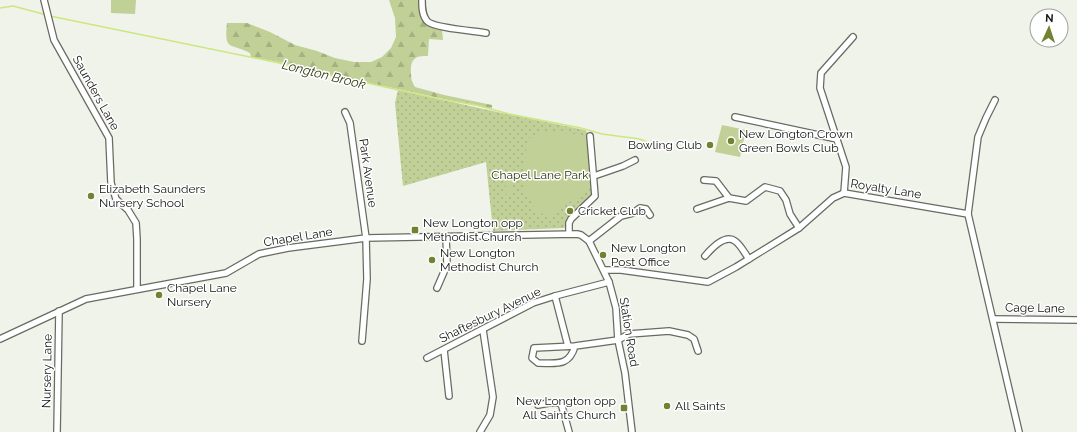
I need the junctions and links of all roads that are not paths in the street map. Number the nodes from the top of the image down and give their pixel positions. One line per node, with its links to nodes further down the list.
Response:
1 (44, 0): 28 (street, Saunders Lane)
2 (422, 0): 3 (street)
3 (486, 32)
4 (853, 38): 9 (street)
5 (995, 100): 16 (street)
6 (345, 112): 21 (street, Park Avenue)
7 (735, 117): 9 (street)
8 (590, 136): 11 (street)
9 (837, 139): 13 (street)
10 (635, 160): 11 (street)
11 (594, 176): 19 (street)
12 (704, 180): 14 (street)
13 (844, 193): 16 (street, Royalty Lane); 18 (street, Royalty Lane)
14 (728, 198): 15 (street); 18 (street)
15 (697, 210)
16 (968, 214): 31 (street)
17 (650, 215): 22 (street)
18 (799, 228): 24 (street, Royalty Lane)
19 (569, 234): 20 (street, Chapel Lane); 22 (street, Chapel Lane)
20 (446, 236): 21 (street, Chapel Lane); 27 (street)
21 (366, 238): 28 (street, Chapel Lane); 36 (street, Park Avenue)
22 (589, 241): 25 (street, Station Road)
23 (705, 256): 24 (street)
24 (749, 259): 25 (street, Royalty Lane)
25 (604, 270): 26 (street, Station Road)
26 (609, 282): 29 (street, Shaftesbury Avenue); 35 (street, Station Road)
27 (437, 288)
28 (137, 289): 30 (street, Chapel Lane)
29 (555, 296): 33 (street, Shaftesbury Avenue); 37 (street)
30 (59, 311): 34 (street, Chapel Lane); 45 (street, Nursery Lane)
31 (993, 319): 32 (street, Cage Lane); 48 (street)
32 (1077, 320)
33 (483, 330): 39 (street, Shaftesbury Avenue); 44 (street)
34 (0, 339)
35 (618, 340): 38 (street); 40 (street); 47 (street, Station Road)
36 (362, 341)
37 (568, 346): 38 (street); 38 (street)
38 (575, 346)
39 (444, 350): 41 (street, Shaftesbury Avenue); 42 (street)
40 (698, 351)
41 (427, 358)
42 (449, 396)
43 (538, 405): 46 (street)
44 (483, 431)
45 (57, 432)
46 (569, 432)
47 (632, 432)
48 (1018, 432)

